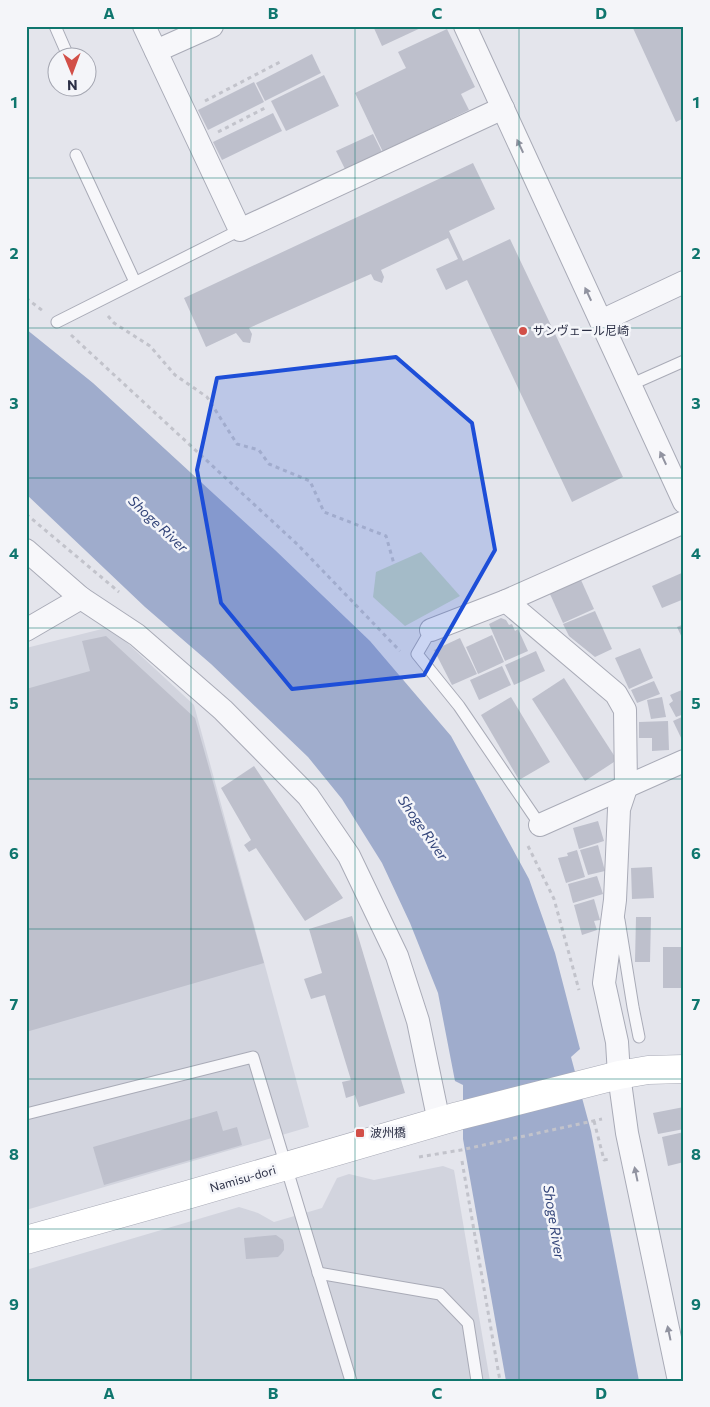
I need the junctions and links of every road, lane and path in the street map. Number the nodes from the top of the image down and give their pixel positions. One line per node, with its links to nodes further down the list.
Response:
1 (55, 26): 5 (lane)
2 (144, 26): 6 (street)
3 (212, 26): 6 (street)
4 (465, 26): 9 (street)
5 (65, 48)
6 (156, 51): 10 (street)
7 (280, 62): 10 (path)
8 (267, 107): 11 (path)
9 (503, 108): 13 (street); 18 (street, one-way to 9)
10 (184, 112): 11 (street)
11 (198, 142): 13 (street)
12 (76, 155): 14 (lane)
13 (240, 230): 14 (lane)
14 (135, 282): 17 (lane)
15 (684, 282): 18 (street)
16 (26, 298): 19 (path)
17 (95, 302): 19 (lane); 25 (path)
18 (601, 321): 21 (street)
19 (57, 322): 30 (path)
20 (684, 361): 21 (lane)
21 (630, 385): 22 (street, one-way to 21)
22 (684, 502)
23 (684, 522): 27 (street)
24 (26, 550): 26 (street)
25 (394, 564)
26 (81, 598): 28 (street); 41 (street)
27 (506, 601): 29 (street); 32 (street)
28 (26, 630)
29 (430, 630): 33 (lane)
30 (403, 655)
31 (684, 761): 32 (street)
32 (626, 788): 33 (street); 35 (street)
33 (540, 825)
34 (526, 843): 36 (path)
35 (615, 900): 37 (lane); 39 (street)
36 (580, 993)
37 (639, 1037)
38 (684, 1069): 39 (street)
39 (619, 1075): 41 (street, Namisu-dori); 53 (street, one-way to 39)
40 (26, 1114): 47 (lane)
41 (449, 1119): 47 (street, Namisu-dori)
42 (602, 1119): 43 (path)
43 (594, 1121): 44 (path); 45 (path)
44 (461, 1150)
45 (617, 1158)
46 (462, 1161): 52 (path)
47 (286, 1167): 48 (street, Namisu-dori); 49 (lane)
48 (26, 1240)
49 (318, 1273): 50 (lane); 51 (lane)
50 (350, 1381)
51 (477, 1381)
52 (500, 1381)
53 (678, 1381)

